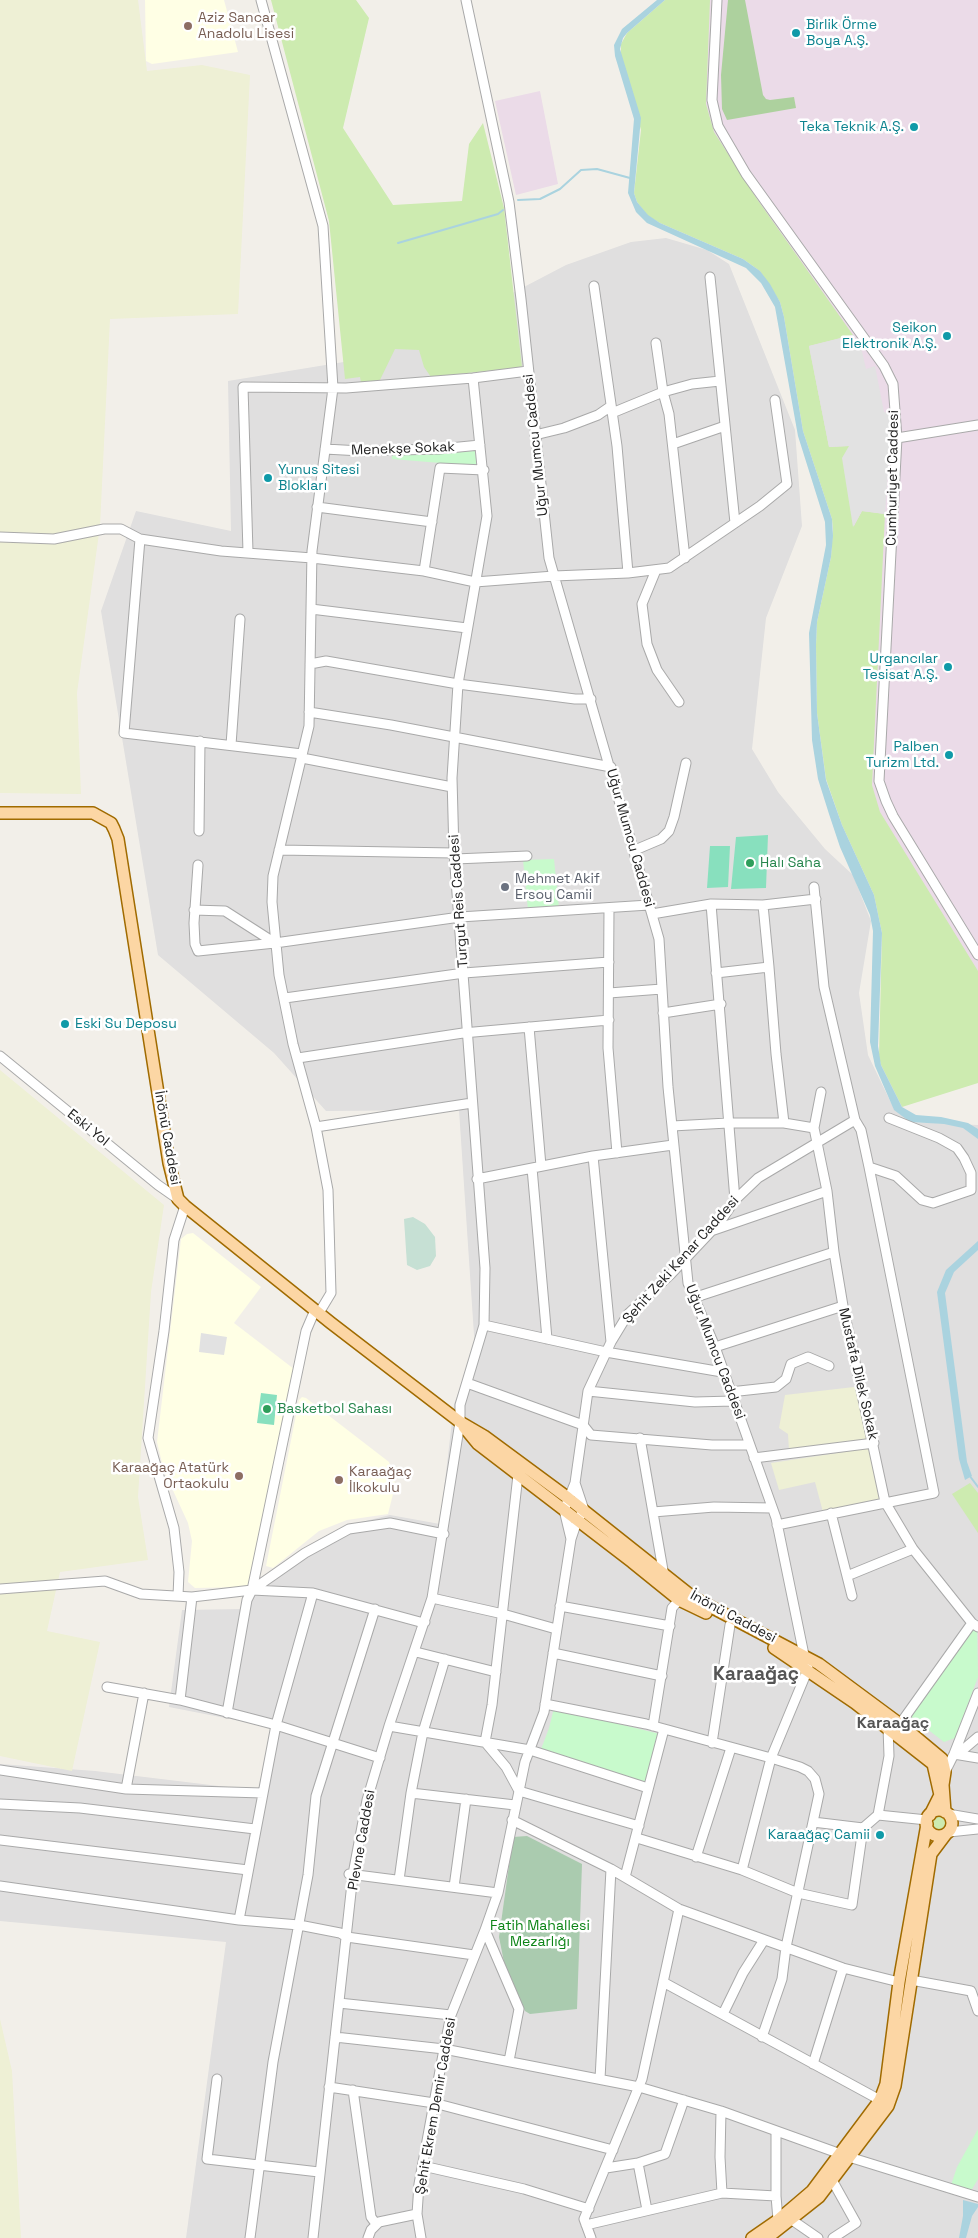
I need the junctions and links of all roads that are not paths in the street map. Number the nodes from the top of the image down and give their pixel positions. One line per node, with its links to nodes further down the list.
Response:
1 (261, 0): 10 (street)
2 (466, 0): 7 (street, Uğur Mumcu Caddesi)
3 (717, 0): 17 (street, Cumhuriyet Caddesi)
4 (710, 277): 9 (street)
5 (594, 286): 13 (street)
6 (656, 343): 11 (street)
7 (528, 370): 8 (street); 16 (street, Uğur Mumcu Caddesi)
8 (473, 378): 10 (street); 19 (street, Turgut Reis Caddesi)
9 (720, 382): 11 (street); 14 (street)
10 (333, 388): 20 (street); 27 (street)
11 (663, 392): 13 (street); 18 (street)
12 (775, 400): 24 (street)
13 (612, 410): 16 (street); 32 (street)
14 (725, 426): 18 (street); 24 (street)
15 (978, 426): 17 (street)
16 (535, 435): 33 (street, Uğur Mumcu Caddesi)
17 (897, 438): 66 (street, Cumhuriyet Caddesi)
18 (673, 444): 29 (street)
19 (480, 445): 20 (street, Menekşe Sokak); 21 (street, Turgut Reis Caddesi)
20 (325, 449): 22 (street)
21 (484, 470): 23 (street); 34 (street, Turgut Reis Caddesi)
22 (317, 506): 23 (street); 28 (street)
23 (432, 522): 31 (street)
24 (735, 523): 29 (street)
25 (0, 537): 26 (street)
26 (140, 539): 27 (street); 44 (street)
27 (248, 552): 28 (street)
28 (312, 558): 31 (street); 35 (street)
29 (685, 558): 30 (street)
30 (656, 570): 32 (street); 41 (street)
31 (424, 571): 34 (street)
32 (628, 573): 33 (street)
33 (554, 576): 34 (street); 40 (street, Uğur Mumcu Caddesi)
34 (475, 582): 37 (street, Turgut Reis Caddesi)
35 (310, 609): 37 (street); 38 (street)
36 (240, 619): 45 (street)
37 (467, 628): 39 (street, Turgut Reis Caddesi)
38 (310, 664): 39 (street); 42 (street)
39 (458, 684): 40 (street); 43 (street, Turgut Reis Caddesi)
40 (591, 699): 48 (street, Uğur Mumcu Caddesi)
41 (679, 702)
42 (309, 712): 43 (street); 46 (street)
43 (455, 738): 48 (street); 49 (street, Turgut Reis Caddesi)
44 (200, 741): 45 (street); 51 (street)
45 (231, 745): 46 (street)
46 (302, 756): 49 (street); 52 (street)
47 (686, 763): 53 (street)
48 (611, 767): 53 (street, Uğur Mumcu Caddesi)
49 (452, 787): 54 (street, Turgut Reis Caddesi)
50 (0, 813): 99 (main road, İnönü Caddesi)
51 (199, 831)
52 (279, 850): 54 (street); 65 (street)
53 (635, 850): 63 (street, Uğur Mumcu Caddesi)
54 (455, 856): 55 (street); 64 (street, Turgut Reis Caddesi)
55 (527, 856)
56 (198, 865): 62 (street)
57 (814, 887): 58 (street)
58 (816, 899): 60 (street); 84 (street)
59 (711, 904): 60 (street); 63 (street); 70 (street)
60 (764, 905): 68 (street)
61 (609, 908): 63 (street); 64 (street); 67 (street)
62 (194, 910): 65 (street); 65 (street)
63 (650, 910): 71 (street, Uğur Mumcu Caddesi)
64 (460, 917): 65 (street); 69 (street, Turgut Reis Caddesi)
65 (275, 943): 73 (street)
66 (978, 955)
67 (609, 962): 69 (street); 72 (street)
68 (769, 967): 70 (street); 86 (street)
69 (464, 973): 73 (street); 78 (street, Turgut Reis Caddesi)
70 (716, 973): 74 (street)
71 (662, 989): 72 (street); 75 (street, Uğur Mumcu Caddesi)
72 (609, 993): 76 (street)
73 (285, 998): 80 (street)
74 (721, 1004): 75 (street); 85 (street)
75 (664, 1013): 87 (street, Uğur Mumcu Caddesi)
76 (609, 1020): 77 (street); 92 (street)
77 (529, 1027): 78 (street); 94 (street)
78 (468, 1032): 80 (street); 82 (street, Turgut Reis Caddesi)
79 (0, 1056): 99 (street, Eski Yol)
80 (298, 1058): 88 (street)
81 (821, 1092): 89 (street, Mustafa Dilek Sokak)
82 (472, 1103): 88 (street); 96 (street, Turgut Reis Caddesi)
83 (889, 1118): 95 (street)
84 (855, 1120): 90 (street, Şehit Zeki Kenar Caddesi); 95 (street)
85 (728, 1123): 86 (street); 87 (street); 98 (street)
86 (784, 1123): 89 (street)
87 (672, 1126): 91 (street, Uğur Mumcu Caddesi)
88 (316, 1127): 105 (street)
89 (814, 1128): 90 (street, Mustafa Dilek Sokak)
90 (816, 1141): 97 (street, Mustafa Dilek Sokak); 98 (street, Şehit Zeki Kenar Caddesi)
91 (673, 1145): 92 (street); 102 (street, Uğur Mumcu Caddesi)
92 (617, 1153): 93 (street)
93 (593, 1156): 94 (street); 108 (street)
94 (537, 1167): 96 (street); 107 (street)
95 (869, 1167): 125 (street)
96 (477, 1179): 106 (street, Turgut Reis Caddesi)
97 (827, 1191): 100 (street); 101 (street, Mustafa Dilek Sokak)
98 (735, 1200): 100 (street, Şehit Zeki Kenar Caddesi)
99 (182, 1202): 105 (main road, İnönü Caddesi); 141 (street)
100 (709, 1232): 102 (street, Şehit Zeki Kenar Caddesi)
101 (834, 1252): 103 (street); 104 (street, Mustafa Dilek Sokak)
102 (684, 1258): 103 (street, Uğur Mumcu Caddesi); 108 (street, Şehit Zeki Kenar Caddesi)
103 (693, 1298): 109 (street, Uğur Mumcu Caddesi)
104 (843, 1306): 109 (street); 119 (street, Mustafa Dilek Sokak)
105 (317, 1311): 116 (main road, İnönü Caddesi); 139 (street)
106 (484, 1325): 107 (street); 113 (street, Turgut Reis Caddesi)
107 (547, 1339): 110 (street)
108 (611, 1342): 110 (street, Şehit Zeki Kenar Caddesi)
109 (714, 1347): 112 (street, Uğur Mumcu Caddesi)
110 (606, 1352): 112 (street); 114 (street, Şehit Zeki Kenar Caddesi)
111 (829, 1366): 115 (street)
112 (722, 1372): 115 (street, Uğur Mumcu Caddesi)
113 (467, 1383): 116 (street, Turgut Reis Caddesi); 117 (street)
114 (588, 1391): 115 (street); 117 (street, Şehit Zeki Kenar Caddesi)
115 (731, 1397): 120 (street, Uğur Mumcu Caddesi)
116 (460, 1422): 122 (main road, İnönü Caddesi); 124 (main road, İnönü Caddesi); 133 (street, Plevne Caddesi)
117 (583, 1425): 118 (street); 123 (street, Şehit Zeki Kenar Caddesi)
118 (640, 1438): 120 (street); 129 (street)
119 (874, 1443): 121 (street); 125 (street, Mustafa Dilek Sokak)
120 (750, 1445): 121 (street, Uğur Mumcu Caddesi)
121 (754, 1458): 126 (street, Uğur Mumcu Caddesi)
122 (518, 1475): 127 (main road, İnönü Caddesi); 148 (street)
123 (575, 1483): 124 (street); 128 (street)
124 (568, 1498): 127 (street); 128 (main road, İnönü Caddesi)
125 (885, 1502): 130 (street); 135 (street, Mustafa Dilek Sokak)
126 (772, 1508): 129 (street); 132 (street, Uğur Mumcu Caddesi)
127 (564, 1510): 131 (main road, İnönü Caddesi); 134 (street)
128 (584, 1510): 131 (street); 136 (main road, İnönü Caddesi)
129 (653, 1512): 136 (street)
130 (831, 1513): 132 (street); 137 (street)
131 (577, 1521): 134 (street); 145 (main road, İnönü Caddesi)
132 (777, 1525): 156 (street, Uğur Mumcu Caddesi)
133 (444, 1534): 139 (street); 144 (street, Plevne Caddesi)
134 (571, 1540): 146 (street, Şehit Ekrem Demir Caddesi)
135 (913, 1549): 137 (street); 151 (street, Mustafa Dilek Sokak)
136 (664, 1576): 156 (main road, İnönü Caddesi)
137 (847, 1576): 142 (street)
138 (0, 1589): 141 (street)
139 (252, 1590): 140 (street); 143 (street); 166 (street)
140 (313, 1593): 147 (street); 168 (street)
141 (178, 1596): 143 (street)
142 (852, 1596)
143 (192, 1597): 164 (street)
144 (432, 1598): 148 (street); 149 (street, Plevne Caddesi)
145 (679, 1600): 150 (main road, İnönü Caddesi); 152 (street)
146 (560, 1606): 152 (street); 153 (street, Şehit Ekrem Demir Caddesi)
147 (375, 1609): 149 (street); 177 (street)
148 (502, 1614): 153 (street); 159 (street)
149 (425, 1622): 154 (street, Plevne Caddesi)
150 (730, 1625): 158 (main road, İnönü Caddesi); 176 (street)
151 (975, 1625): 167 (street)
152 (670, 1626): 160 (street)
153 (556, 1630): 155 (street, Şehit Ekrem Demir Caddesi)
154 (416, 1652): 157 (street); 169 (street, Plevne Caddesi)
155 (552, 1653): 160 (street); 165 (street, Şehit Ekrem Demir Caddesi)
156 (804, 1655): 158 (street, Uğur Mumcu Caddesi); 167 (main road, İnönü Caddesi)
157 (445, 1659): 159 (street); 173 (street)
158 (808, 1669): 171 (main road, İnönü Caddesi); 182 (street)
159 (496, 1672): 175 (street)
160 (662, 1676): 170 (street)
161 (107, 1687): 162 (street)
162 (144, 1693): 164 (street); 187 (street)
163 (978, 1693): 180 (street)
164 (180, 1700): 166 (street)
165 (545, 1704): 170 (street); 179 (street, Şehit Ekrem Demir Caddesi)
166 (227, 1714): 168 (street)
167 (900, 1724): 185 (main road, İnönü Caddesi)
168 (276, 1726): 177 (street); 189 (street)
169 (389, 1726): 173 (street); 181 (street, Plevne Caddesi)
170 (653, 1726): 172 (street)
171 (888, 1727): 195 (street); 196 (main road, İnönü Caddesi)
172 (664, 1729): 176 (street); 186 (street)
173 (423, 1732): 175 (street); 190 (street)
174 (978, 1737): 180 (street)
175 (485, 1742): 179 (street); 188 (street)
176 (712, 1743): 178 (street)
177 (332, 1744): 181 (street); 219 (street)
178 (731, 1748): 182 (street); 207 (street)
179 (530, 1750): 186 (street); 188 (street, Şehit Ekrem Demir Caddesi)
180 (956, 1751): 183 (street); 185 (street)
181 (380, 1758): 211 (street, Plevne Caddesi)
182 (771, 1758): 199 (street); 209 (street)
183 (978, 1758)
184 (0, 1770): 187 (street)
185 (946, 1772): 194 (main road)
186 (648, 1788): 200 (street)
187 (126, 1789): 189 (street)
188 (519, 1790): 193 (street, Şehit Ekrem Demir Caddesi); 200 (street)
189 (263, 1793): 202 (street)
190 (411, 1793): 191 (street); 212 (street)
191 (466, 1799): 193 (street); 214 (street)
192 (0, 1804): 202 (street)
193 (515, 1805): 198 (street, Şehit Ekrem Demir Caddesi)
194 (947, 1813): 196 (main road); 197 (street); 204 (main road)
195 (878, 1815): 196 (street); 201 (street)
196 (928, 1819): 204 (main road); 228 (main road, İnönü Caddesi)
197 (978, 1819)
198 (512, 1820): 210 (street); 216 (street, Şehit Ekrem Demir Caddesi)
199 (813, 1822): 201 (street); 215 (street)
200 (639, 1826): 205 (street)
201 (863, 1828): 215 (street)
202 (255, 1829): 208 (street)
203 (978, 1829): 204 (street)
204 (947, 1833): 226 (main road)
205 (637, 1838): 207 (street); 210 (street)
206 (0, 1840): 208 (street)
207 (696, 1857): 209 (street)
208 (248, 1870): 218 (street)
209 (742, 1870): 215 (street)
210 (618, 1873): 217 (street); 239 (street)
211 (351, 1874): 212 (street); 221 (street, Plevne Caddesi)
212 (400, 1880): 214 (street)
213 (0, 1886): 218 (street)
214 (454, 1887): 216 (street)
215 (798, 1893): 223 (street)
216 (498, 1894): 220 (street, Şehit Ekrem Demir Caddesi)
217 (678, 1909): 222 (street); 227 (street)
218 (239, 1920): 219 (street)
219 (298, 1925): 221 (street); 251 (street)
220 (486, 1930): 224 (street, Şehit Ekrem Demir Caddesi); 236 (street)
221 (347, 1937): 224 (street); 229 (street, Plevne Caddesi)
222 (764, 1940): 223 (street); 231 (street)
223 (786, 1947): 225 (street); 234 (street)
224 (474, 1955): 232 (street, Şehit Ekrem Demir Caddesi)
225 (843, 1968): 228 (street); 237 (street)
226 (911, 1980): 230 (street); 249 (main road)
227 (663, 1982): 231 (street); 241 (street)
228 (899, 1982): 244 (main road, İnönü Caddesi)
229 (339, 2003): 232 (street); 233 (street, Plevne Caddesi)
230 (978, 2011)
231 (722, 2014): 234 (street)
232 (452, 2015): 235 (street, Şehit Ekrem Demir Caddesi)
233 (335, 2037): 235 (street); 240 (street, Plevne Caddesi)
234 (762, 2037): 237 (street)
235 (444, 2048): 236 (street); 245 (street, Şehit Ekrem Demir Caddesi)
236 (509, 2061): 239 (street)
237 (813, 2064): 244 (street)
238 (217, 2079): 251 (street)
239 (600, 2079): 241 (street)
240 (329, 2087): 242 (street); 254 (street, Plevne Caddesi)
241 (639, 2087): 243 (street); 248 (street)
242 (353, 2090): 245 (street); 264 (street)
243 (684, 2100): 246 (street); 250 (street)
244 (880, 2100): 249 (main road, İnönü Caddesi)
245 (434, 2103): 248 (street); 252 (street, Şehit Ekrem Demir Caddesi)
246 (722, 2111): 247 (street); 256 (street)
247 (776, 2131): 249 (street); 257 (street)
248 (613, 2150): 253 (street)
249 (845, 2155): 255 (main road); 258 (street); 262 (main road)
250 (638, 2163): 253 (street); 260 (street)
251 (261, 2165): 254 (street); 266 (street)
252 (423, 2166): 259 (street); 261 (street, Şehit Ekrem Demir Caddesi)
253 (606, 2168): 259 (street)
254 (319, 2172): 267 (street, Plevne Caddesi)
255 (832, 2180): 263 (main road); 274 (street)
256 (722, 2193): 257 (street); 260 (street)
257 (776, 2196): 262 (street)
258 (978, 2197)
259 (589, 2209): 265 (street)
260 (647, 2210): 265 (street)
261 (417, 2214): 264 (street); 269 (street, Şehit Ekrem Demir Caddesi)
262 (778, 2220): 271 (main road)
263 (792, 2220): 272 (main road); 273 (street)
264 (376, 2224): 268 (street)
265 (586, 2225): 270 (street)
266 (250, 2238)
267 (313, 2238)
268 (368, 2238)
269 (421, 2238)
270 (591, 2238)
271 (752, 2238)
272 (767, 2238)
273 (818, 2238)
274 (833, 2238)

